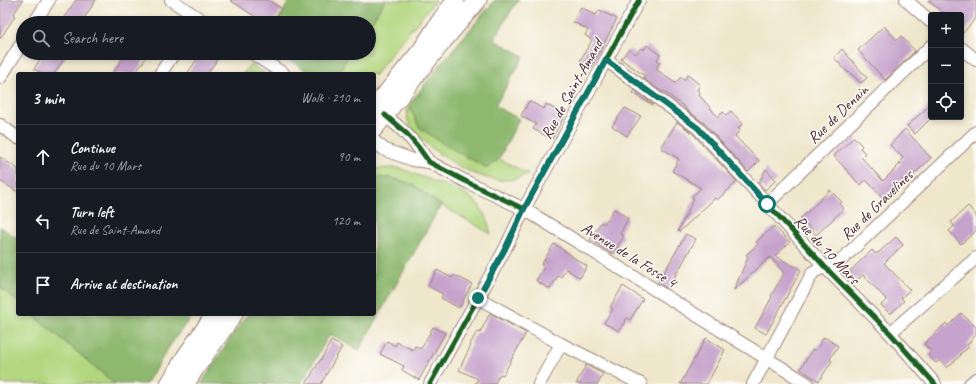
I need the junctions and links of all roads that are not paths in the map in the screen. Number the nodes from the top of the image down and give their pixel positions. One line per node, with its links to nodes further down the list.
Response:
1 (49, 0): 7 (street)
2 (171, 0): 8 (street)
3 (456, 0): 20 (main road)
4 (478, 0): 20 (main road)
5 (639, 0): 15 (street, Rue de Saint-Amand)
6 (906, 0): 9 (street)
7 (39, 16)
8 (192, 16)
9 (928, 19)
10 (929, 48): 26 (street, Rue de Denain)
11 (964, 50): 16 (street)
12 (16, 52): 19 (street)
13 (169, 60): 17 (street)
14 (263, 60): 18 (street)
15 (606, 60): 26 (street, Rue du 10 Mars); 27 (street, Rue de Saint-Amand)
16 (976, 60)
17 (161, 72)
18 (281, 72)
19 (0, 78)
20 (378, 110): 25 (street, Avenue de la Fosse 4)
21 (0, 125): 23 (street)
22 (976, 132): 29 (street, Rue de Gravelines)
23 (16, 137)
24 (376, 143): 25 (street, Avenue de la Fosse 4)
25 (429, 162): 27 (street, Avenue de la Fosse 4)
26 (767, 204): 29 (street, Rue du 10 Mars)
27 (524, 209): 30 (street, Rue de Saint-Amand); 35 (street, Avenue de la Fosse 4)
28 (976, 258): 33 (street)
29 (825, 268): 33 (street, Rue du 10 Mars); 35 (street, Rue de Gravelines)
30 (478, 298): 34 (street); 39 (street, Rue de Saint-Amand)
31 (214, 316): 37 (main road)
32 (233, 316): 38 (main road)
33 (890, 333): 44 (street, Rue du 10 Mars)
34 (561, 344): 40 (street); 41 (street)
35 (767, 359): 42 (street, Rue de Gravelines); 43 (street, Avenue de la Fosse 4)
36 (976, 379): 45 (street)
37 (168, 384)
38 (186, 384)
39 (430, 384)
40 (539, 384)
41 (641, 384)
42 (753, 384)
43 (808, 384)
44 (935, 384)
45 (970, 384)

